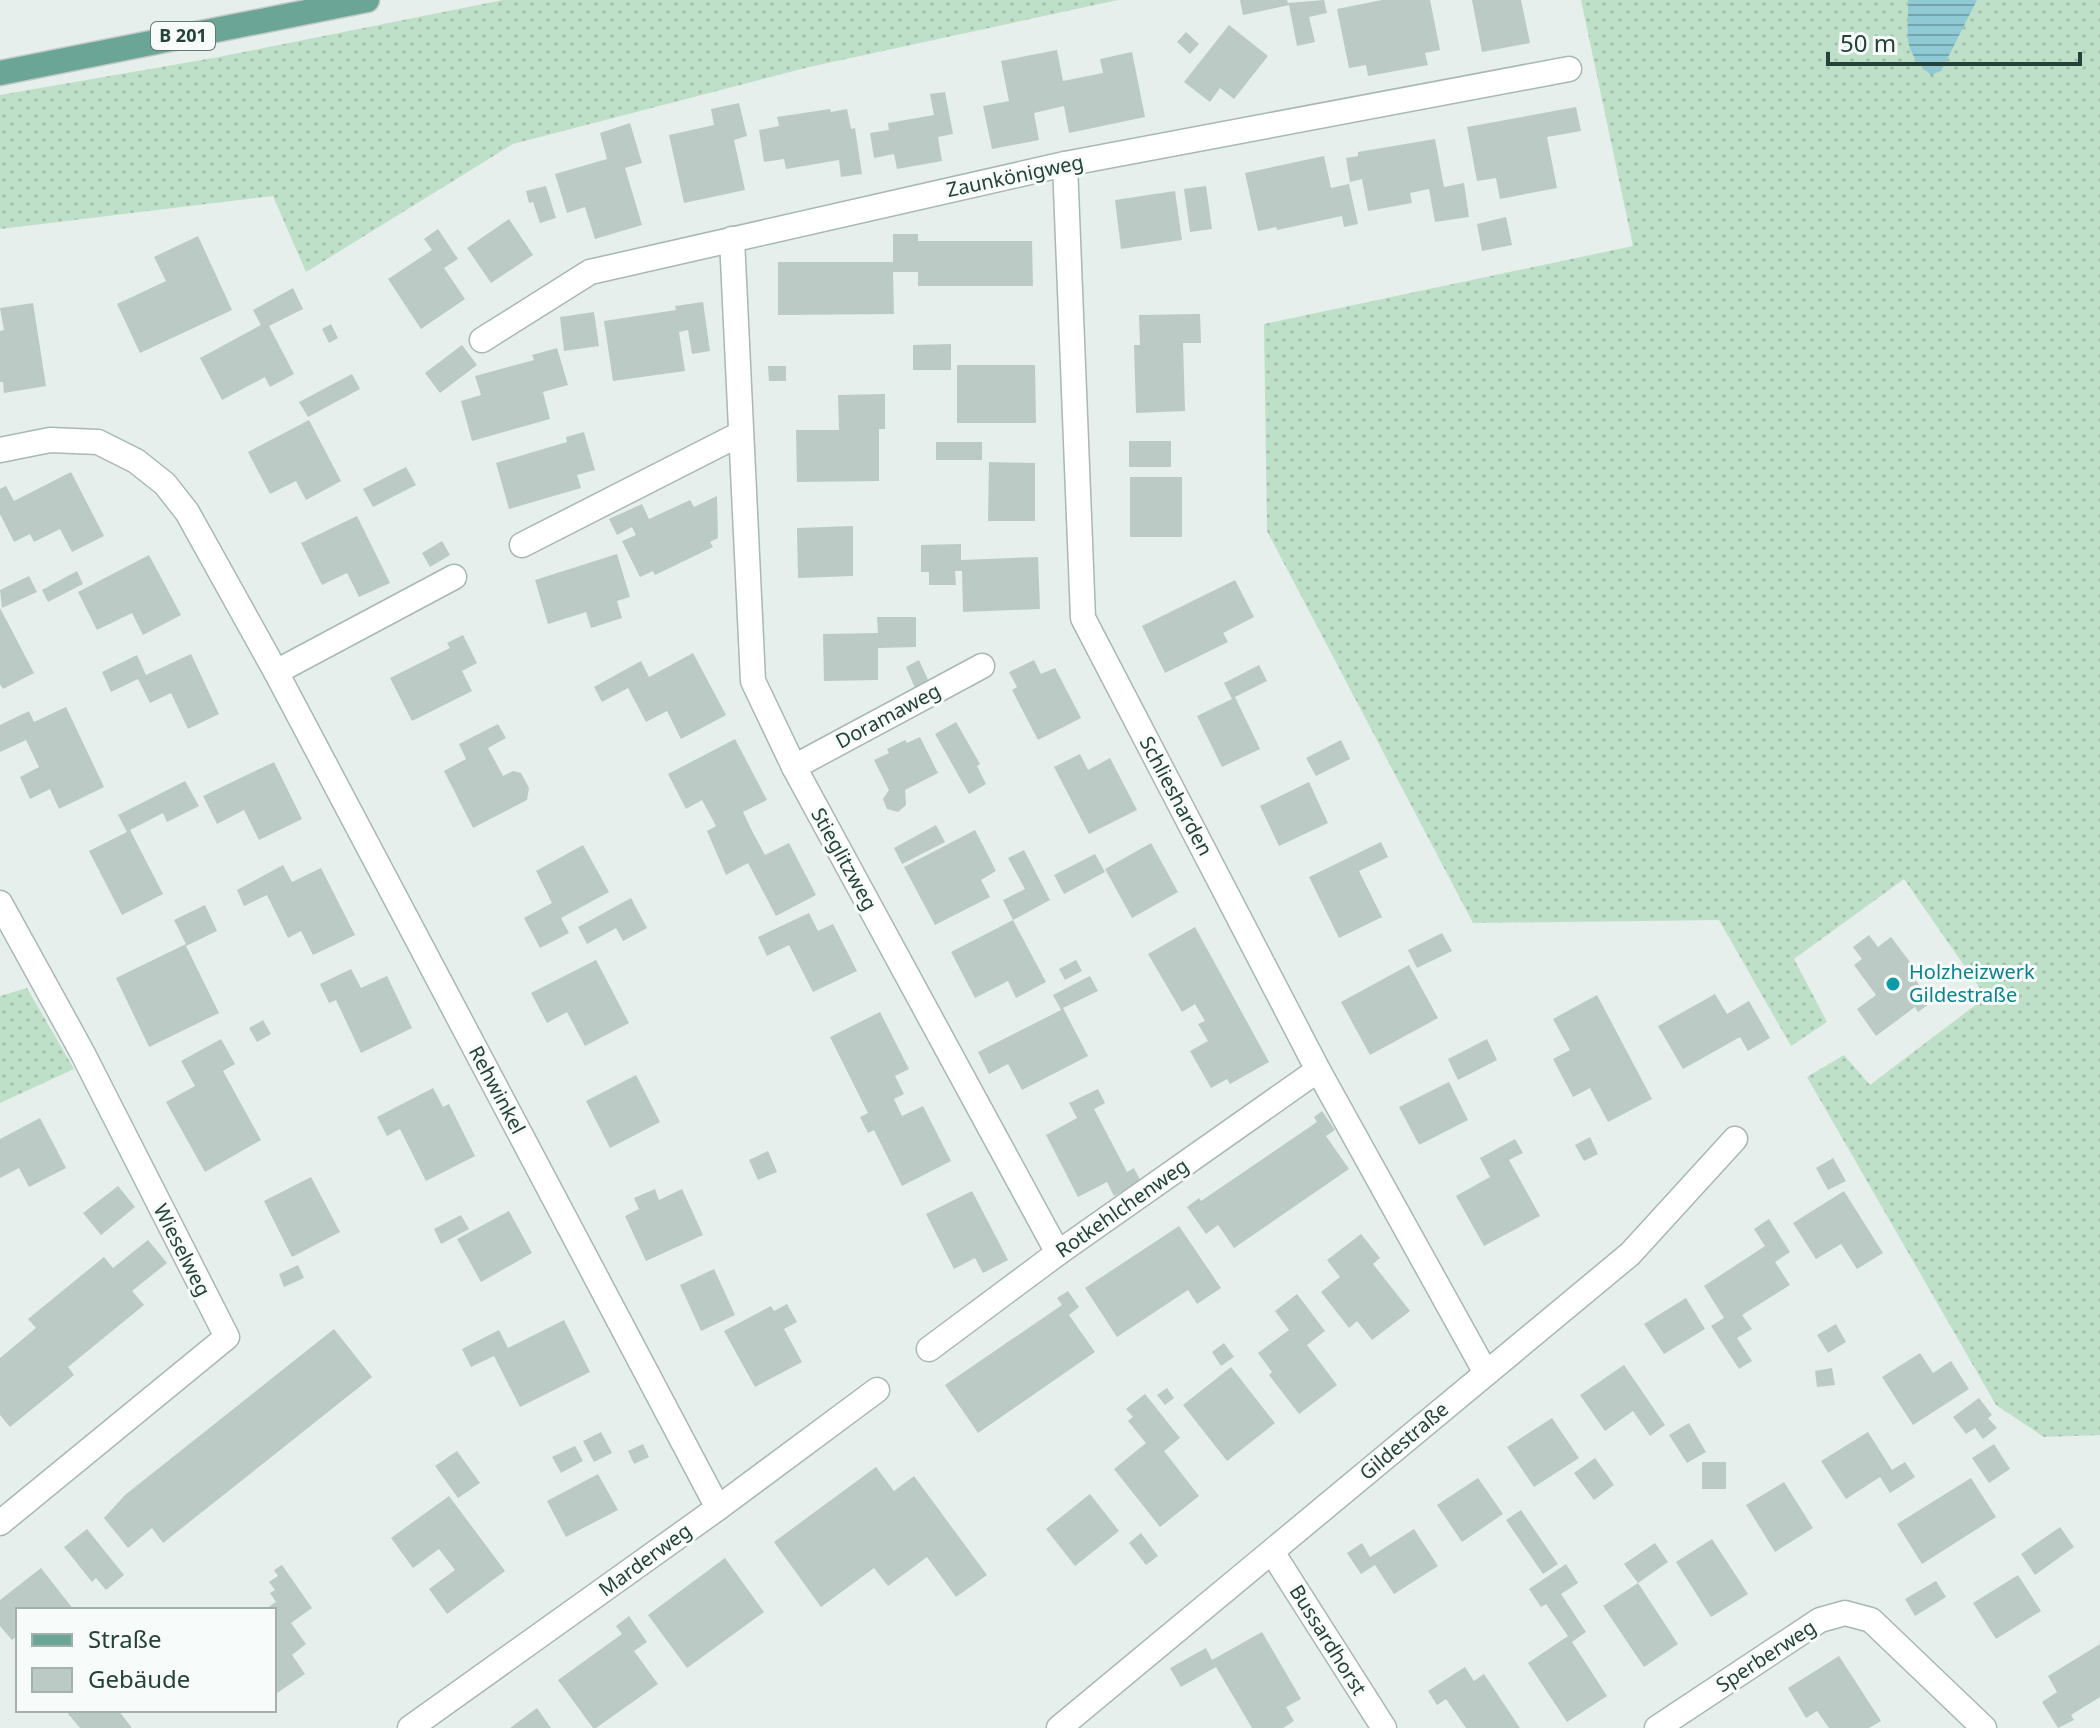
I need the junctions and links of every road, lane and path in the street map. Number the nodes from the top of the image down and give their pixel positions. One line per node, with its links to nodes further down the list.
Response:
1 (367, 0): 3 (main road, B 201)
2 (1569, 69): 4 (street, Zaunkönigweg)
3 (0, 73)
4 (1065, 164): 5 (street, Zaunkönigweg); 15 (street, Schliesharden)
5 (732, 239): 6 (street, Zaunkönigweg); 7 (street, Stieglitzweg)
6 (482, 340)
7 (740, 434): 9 (street); 13 (street, Stieglitzweg)
8 (0, 450): 12 (street, Rehwinkel)
9 (522, 545)
10 (454, 577): 12 (street)
11 (982, 666): 13 (street, Doramaweg)
12 (276, 672): 21 (street, Rehwinkel)
13 (794, 767): 17 (street, Stieglitzweg)
14 (0, 903): 22 (street, Wieselweg)
15 (1318, 1070): 17 (street, Rotkehlchenweg); 19 (street, Schliesharden)
16 (1735, 1139): 19 (street, Gildestraße)
17 (1058, 1253): 18 (street, Rotkehlchenweg)
18 (929, 1349)
19 (1486, 1373): 23 (street, Gildestraße)
20 (877, 1390): 21 (street, Marderweg)
21 (718, 1508): 24 (street, Marderweg)
22 (0, 1523)
23 (1272, 1552): 25 (street, Gildestraße); 26 (street, Bussardhorst)
24 (410, 1728)
25 (1059, 1728)
26 (1384, 1728)
27 (1657, 1728): 28 (street, Sperberweg)
28 (1984, 1728)

